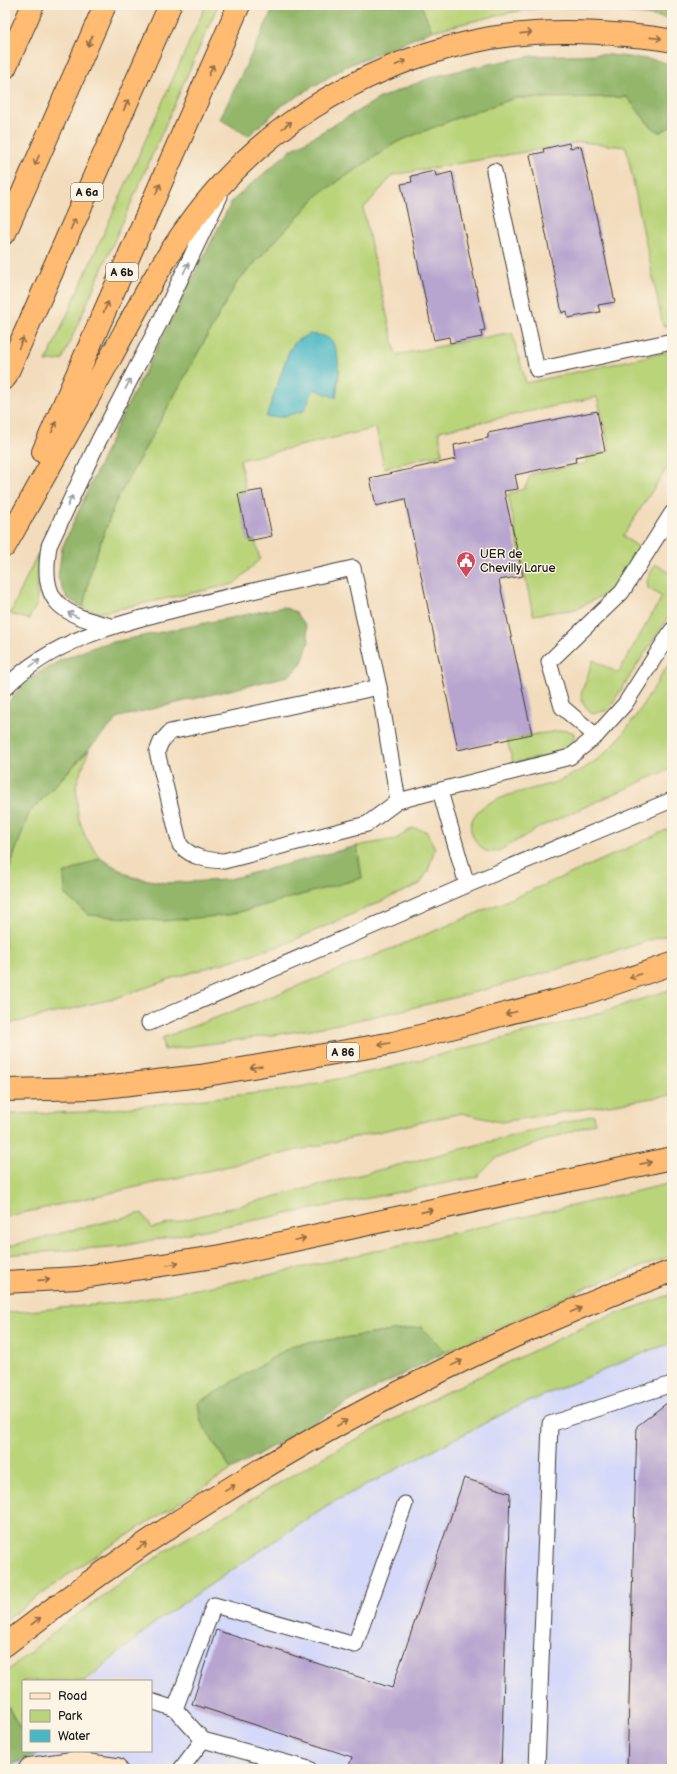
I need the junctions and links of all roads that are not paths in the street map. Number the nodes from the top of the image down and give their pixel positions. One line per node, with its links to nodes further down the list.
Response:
1 (33, 5): 6 (highway)
2 (105, 5): 9 (highway, one-way to 9)
3 (170, 5): 11 (highway, A 6a, one-way to 3)
4 (240, 5): 13 (highway, A 6b, one-way to 4)
5 (672, 41): 8 (highway, one-way to 5)
6 (5, 68)
7 (494, 171): 10 (lane)
8 (230, 173): 14 (highway); 15 (lane, one-way to 8)
9 (5, 233)
10 (672, 341)
11 (5, 378)
12 (672, 513): 19 (lane)
13 (5, 540)
14 (5, 546)
15 (111, 626): 17 (lane); 18 (lane, one-way to 15)
16 (672, 630): 19 (lane)
17 (379, 687): 22 (lane); 22 (lane)
18 (5, 688)
19 (596, 736): 20 (lane)
20 (440, 791): 22 (lane); 23 (lane)
21 (672, 800): 23 (lane)
22 (398, 801)
23 (467, 885): 25 (lane)
24 (672, 964): 26 (highway, A 86, one-way to 26)
25 (148, 1023)
26 (5, 1090)
27 (672, 1158): 29 (highway, one-way to 27)
28 (672, 1271): 32 (highway, one-way to 28)
29 (5, 1282)
30 (672, 1384): 40 (lane)
31 (405, 1504): 34 (lane)
32 (5, 1645)
33 (152, 1701): 34 (lane)
34 (175, 1709): 35 (lane)
35 (203, 1740): 38 (lane); 39 (lane)
36 (30, 1769): 37 (street)
37 (116, 1769)
38 (181, 1769)
39 (310, 1769)
40 (537, 1769)

